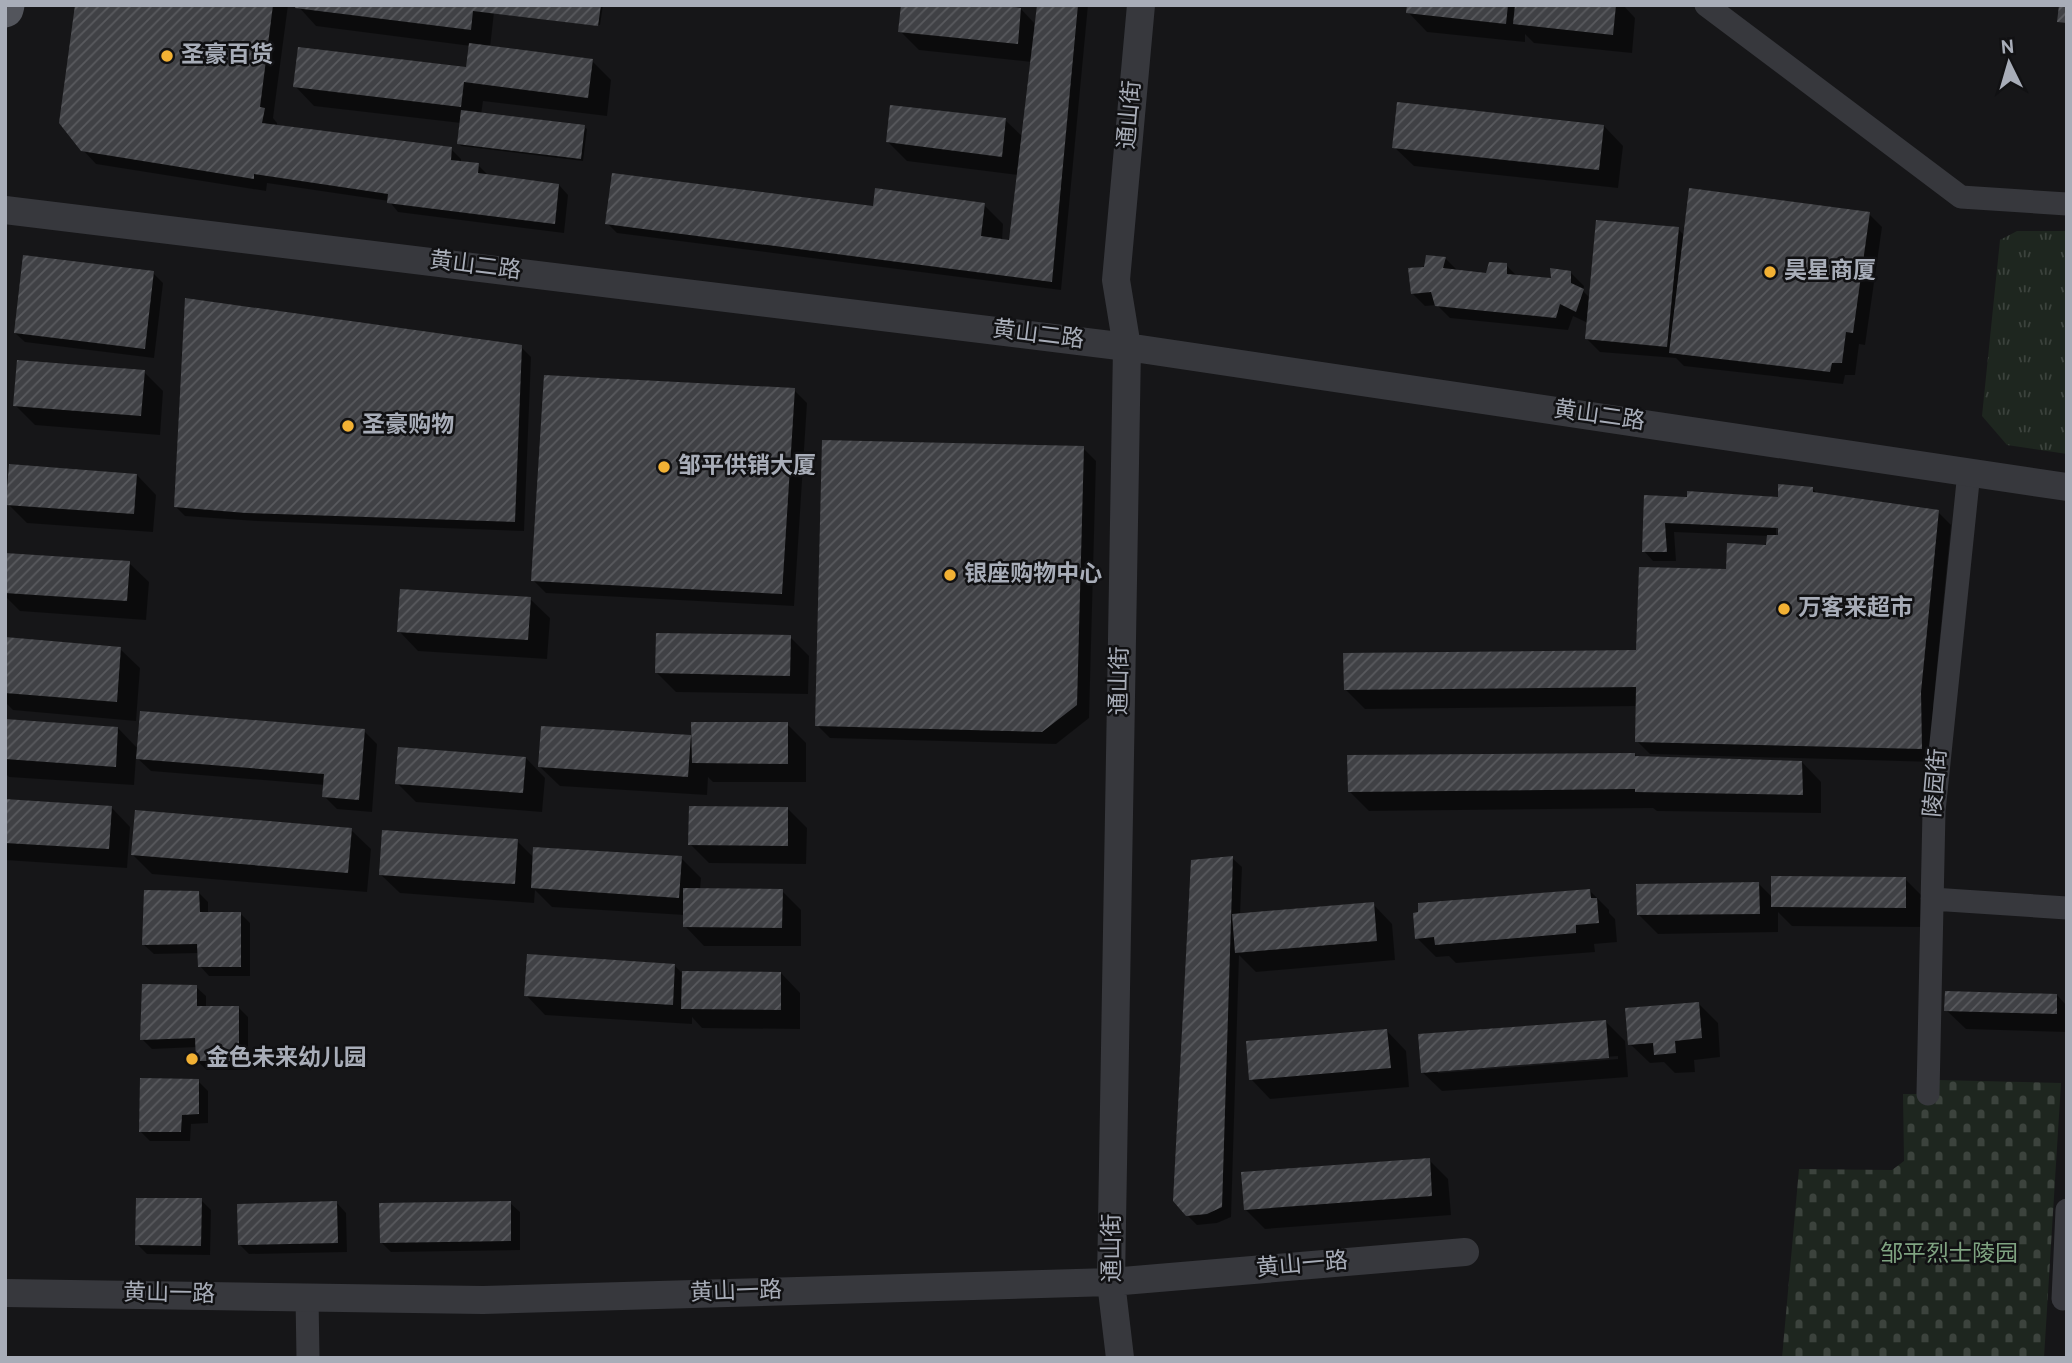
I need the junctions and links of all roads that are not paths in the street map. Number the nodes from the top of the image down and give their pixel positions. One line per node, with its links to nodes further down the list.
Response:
1 (1141, 5): 5 (street, 通山街)
2 (1706, 5): 3 (street)
3 (2067, 204)
4 (5, 210): 5 (street, 黄山二路)
5 (1127, 346): 6 (street, 黄山二路); 13 (street, 通山街)
6 (1969, 472): 7 (street, 黄山二路); 8 (street, 陵园街)
7 (2067, 487)
8 (1932, 899): 9 (street); 10 (street, 陵园街)
9 (2067, 908)
10 (1928, 1094)
11 (2067, 1210): 16 (street)
12 (1465, 1252): 13 (street, 黄山一路)
13 (1111, 1282): 15 (street, 黄山一路); 18 (street, 通山街)
14 (5, 1293): 15 (street, 黄山一路)
15 (307, 1297): 17 (street)
16 (2063, 1299)
17 (308, 1358)
18 (1120, 1358)

